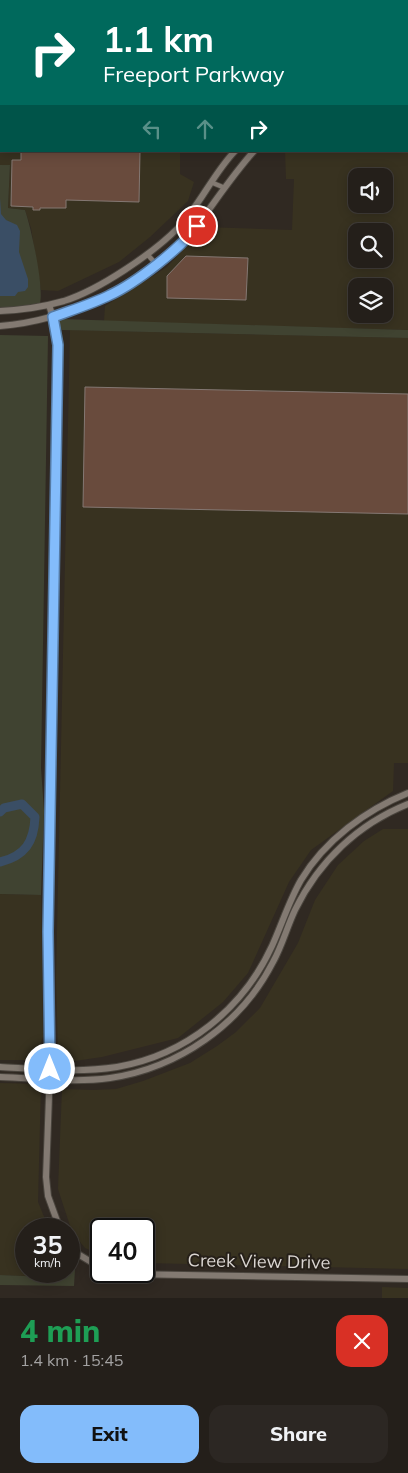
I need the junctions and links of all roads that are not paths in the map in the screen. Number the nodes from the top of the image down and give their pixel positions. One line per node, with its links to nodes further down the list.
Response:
1 (234, 152): 3 (main road)
2 (253, 152): 4 (main road)
3 (212, 183): 4 (street); 5 (main road)
4 (225, 188): 6 (main road)
5 (147, 254): 6 (street); 7 (main road)
6 (156, 264): 9 (main road)
7 (49, 304): 8 (main road); 9 (main road)
8 (0, 311)
9 (53, 317): 10 (main road); 20 (main road)
10 (0, 326)
11 (408, 793): 13 (main road)
12 (408, 804): 14 (main road)
13 (364, 816): 14 (main road); 15 (main road)
14 (370, 824): 16 (main road)
15 (286, 908): 16 (main road); 17 (main road)
16 (294, 912): 18 (main road)
17 (173, 1050): 18 (main road); 20 (main road)
18 (176, 1058): 22 (main road)
19 (0, 1067): 20 (main road)
20 (50, 1069): 22 (main road)
21 (0, 1077): 22 (main road)
22 (50, 1078): 23 (main road)
23 (56, 1218)
24 (155, 1274): 25 (main road, Creek View Drive)
25 (408, 1279)

